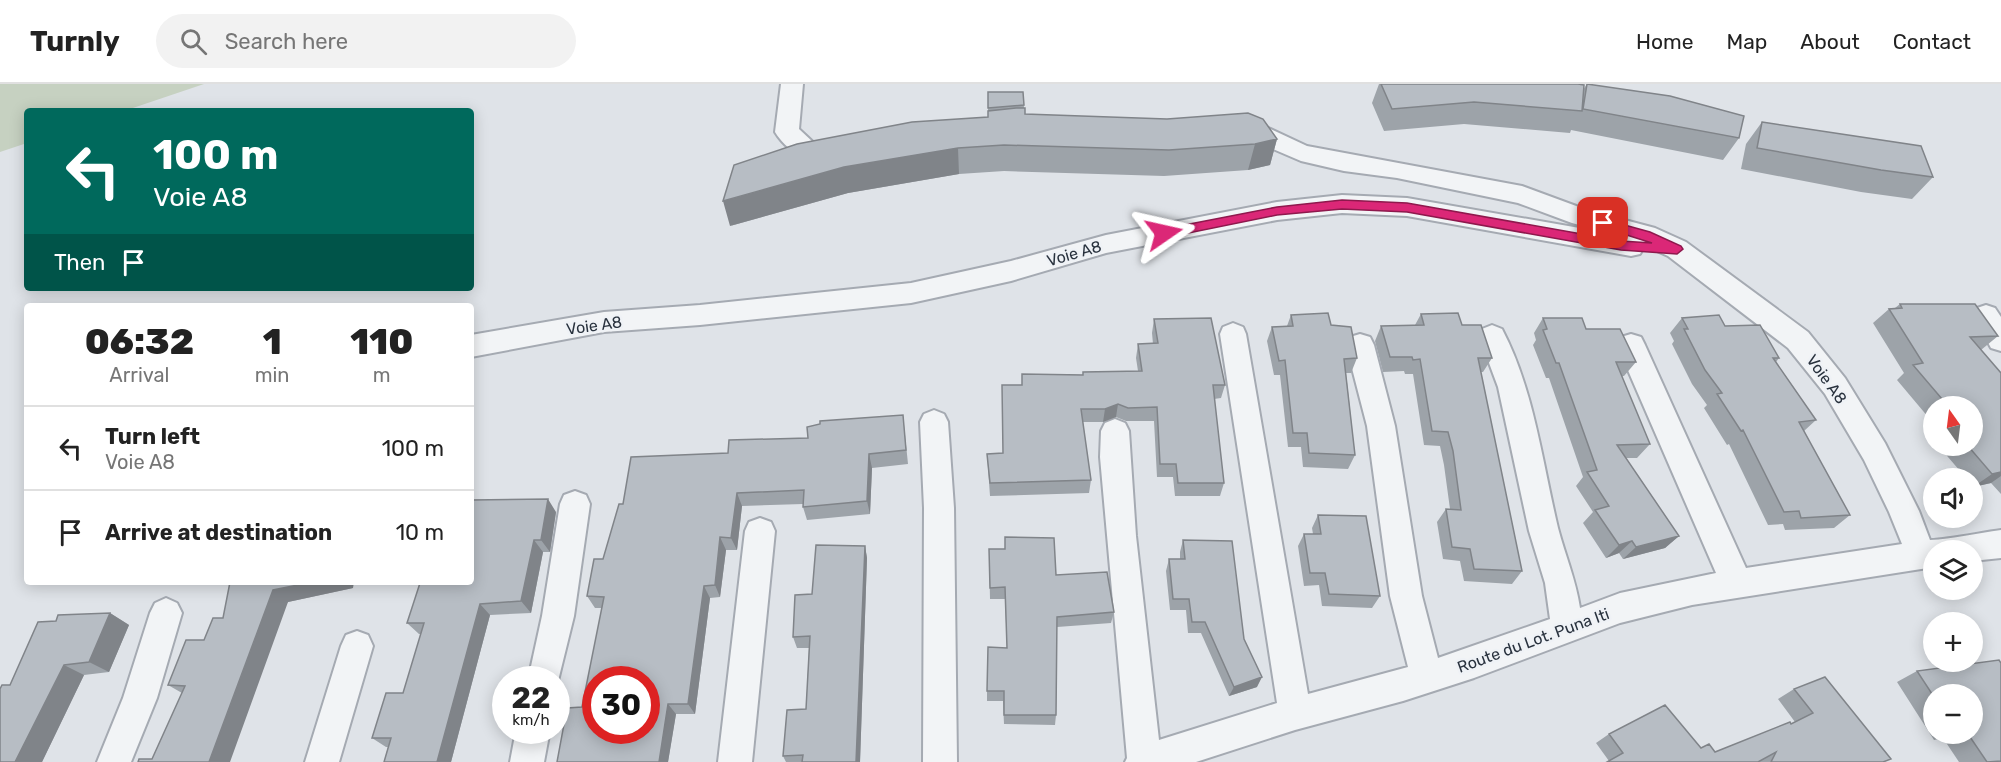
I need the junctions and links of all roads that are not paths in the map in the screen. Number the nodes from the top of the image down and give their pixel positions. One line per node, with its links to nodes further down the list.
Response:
1 (792, 84): 3 (street)
2 (1221, 128): 4 (street, Voie A8)
3 (852, 147)
4 (1677, 249): 9 (street, Voie A8); 16 (street, Voie A8)
5 (1986, 315): 8 (street)
6 (1233, 334): 26 (street)
7 (1492, 336): 22 (street)
8 (2001, 340)
9 (474, 345)
10 (1360, 345): 25 (street)
11 (1631, 345): 20 (street)
12 (934, 422): 32 (street)
13 (1115, 431): 33 (street)
14 (575, 504): 24 (street)
15 (760, 531): 31 (street)
16 (1926, 540)
17 (2001, 544): 18 (street, Route du Lot. Puna Iti)
18 (1983, 546)
19 (1923, 555): 20 (street, Route du Lot. Puna Iti)
20 (1737, 584): 22 (street, Route du Lot. Puna Iti)
21 (166, 613): 28 (street)
22 (1567, 628): 25 (street, Route du Lot. Puna Iti)
23 (357, 646): 29 (street)
24 (547, 666)
25 (1427, 677): 26 (street, Route du Lot. Puna Iti)
26 (1294, 714): 33 (street, Route du Lot. Puna Iti)
27 (530, 744): 30 (street)
28 (114, 762)
29 (322, 762)
30 (527, 762)
31 (735, 762)
32 (940, 762)
33 (1143, 762)

